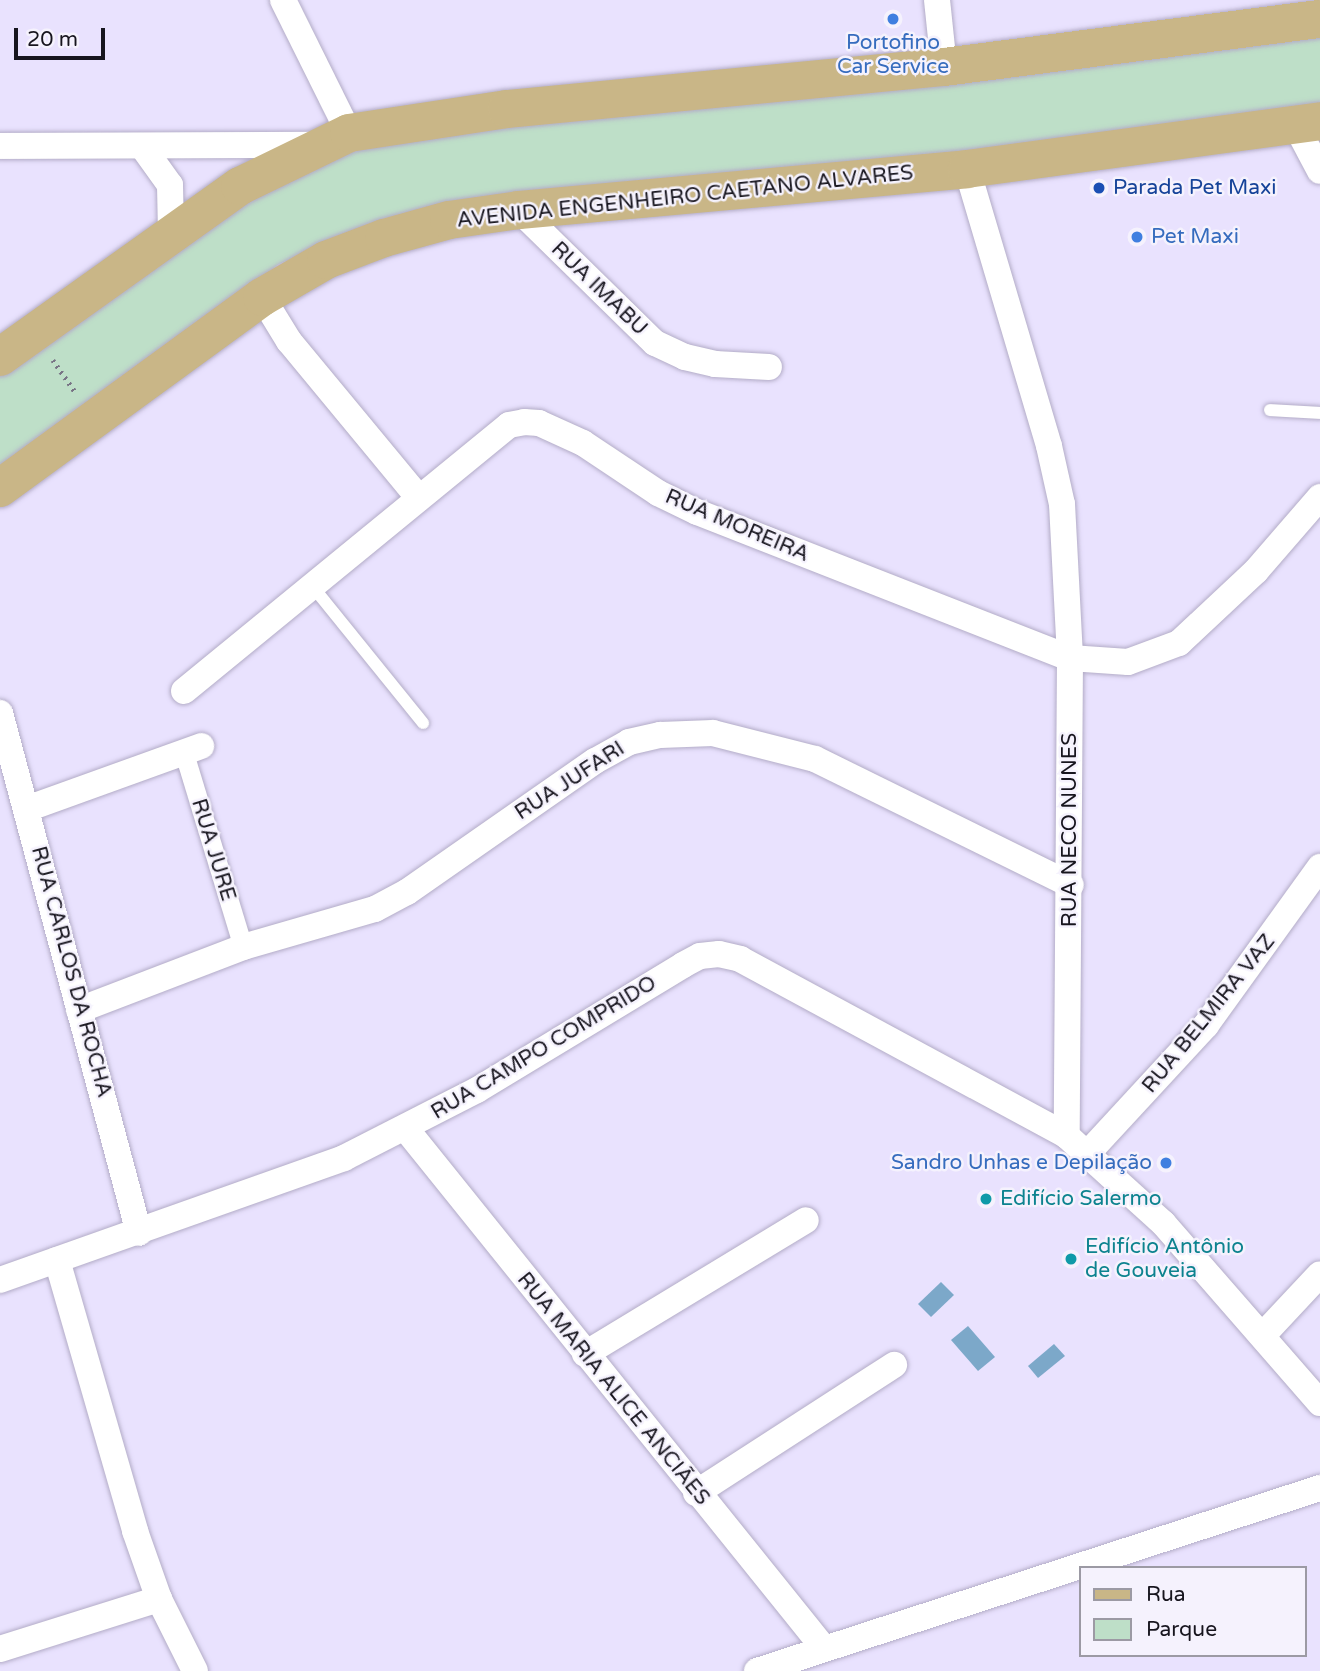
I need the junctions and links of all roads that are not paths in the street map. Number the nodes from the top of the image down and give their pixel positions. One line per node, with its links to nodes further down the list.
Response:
1 (283, 0): 6 (street)
2 (937, 0): 4 (street)
3 (1320, 19): 4 (main road)
4 (944, 67): 6 (main road)
5 (1307, 122): 9 (main road, AVENIDA ENGENHEIRO CAETANO ALVARES); 10 (street)
6 (336, 139): 8 (street); 12 (main road)
7 (0, 146): 8 (street)
8 (142, 146): 12 (street)
9 (967, 169): 11 (main road, AVENIDA ENGENHEIRO CAETANO ALVARES); 22 (street, RUA NECO NUNES)
10 (1320, 171)
11 (519, 210): 13 (main road, AVENIDA ENGENHEIRO CAETANO ALVARES); 15 (street, RUA IMABU)
12 (171, 233): 14 (main road)
13 (262, 297): 18 (main road, AVENIDA ENGENHEIRO CAETANO ALVARES); 20 (street)
14 (0, 357)
15 (769, 367)
16 (1270, 410): 17 (lane)
17 (1320, 413)
18 (0, 488)
19 (1320, 496): 22 (street, RUA MOREIRA)
20 (418, 497): 21 (street, RUA MOREIRA); 22 (street, RUA MOREIRA)
21 (313, 587): 23 (street, RUA MOREIRA); 25 (lane)
22 (1070, 658): 29 (street, RUA NECO NUNES)
23 (184, 691)
24 (0, 713): 27 (street, RUA CARLOS DA ROCHA)
25 (423, 723)
26 (193, 749): 27 (street); 30 (street, RUA JURE)
27 (29, 808): 31 (street, RUA CARLOS DA ROCHA)
28 (1320, 867): 34 (street, RUA BELMIRA VAZ)
29 (1071, 885): 30 (street, RUA JUFARI); 33 (street, RUA NECO NUNES)
30 (243, 947): 31 (street, RUA JUFARI)
31 (79, 1010): 36 (street, RUA CARLOS DA ROCHA)
32 (406, 1129): 33 (street, RUA CAMPO COMPRIDO); 36 (street, RUA CAMPO COMPRIDO); 41 (street, RUA MARIA ALICE ANCIÃES)
33 (1067, 1136): 34 (street)
34 (1088, 1153): 40 (street)
35 (806, 1220): 41 (street)
36 (139, 1233): 37 (street, RUA CAMPO COMPRIDO)
37 (57, 1260): 39 (street, RUA CAMPO COMPRIDO); 46 (street)
38 (1320, 1274): 40 (street)
39 (0, 1280)
40 (1263, 1335): 43 (street)
41 (584, 1354): 45 (street, RUA MARIA ALICE ANCIÃES)
42 (894, 1365): 45 (street)
43 (1320, 1403)
44 (1320, 1488): 47 (street)
45 (696, 1493): 47 (street, RUA MARIA ALICE ANCIÃES)
46 (159, 1599): 48 (street); 49 (street)
47 (823, 1647): 50 (street)
48 (0, 1649)
49 (195, 1671)
50 (759, 1671)

